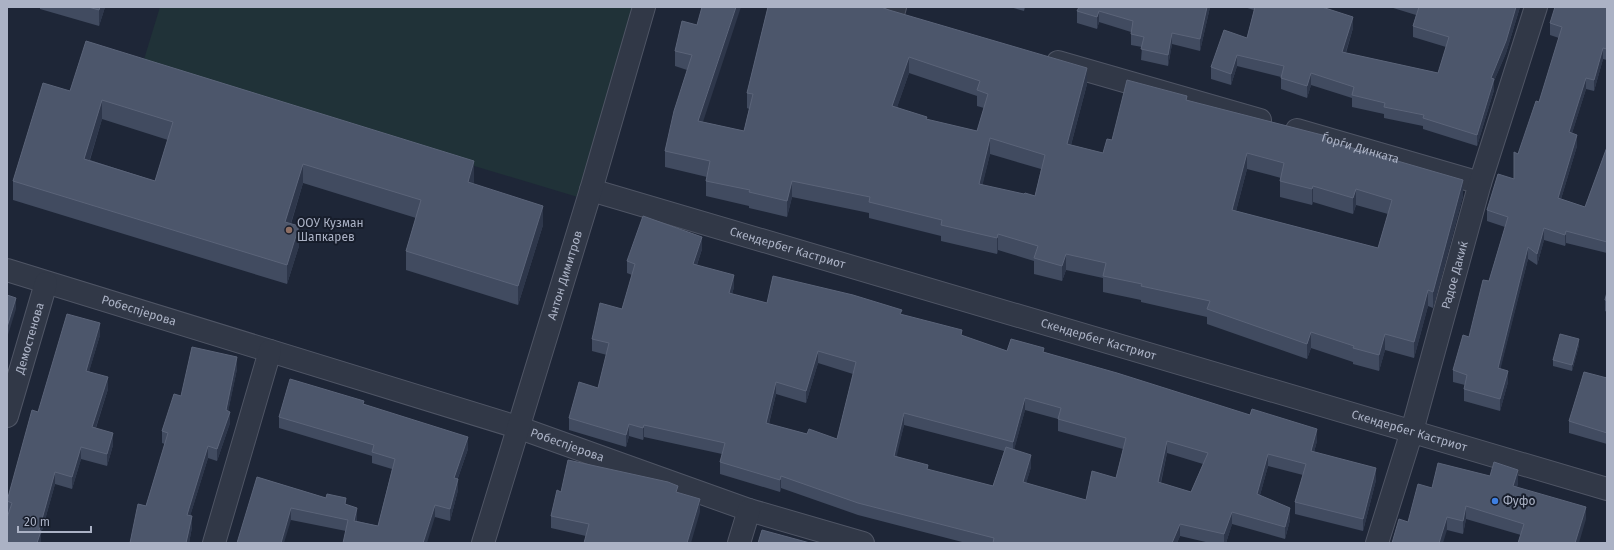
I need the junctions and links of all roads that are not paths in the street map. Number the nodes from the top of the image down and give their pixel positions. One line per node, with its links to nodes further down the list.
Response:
1 (644, 7): 7 (street, Антон Димитров)
2 (872, 7): 4 (street)
3 (1536, 7): 6 (street, Радое Дакиќ)
4 (899, 13)
5 (1038, 56): 6 (street, Ѓорѓи Динката)
6 (1480, 183): 13 (street, Радое Дакиќ)
7 (591, 190): 12 (street, Антон Димитров); 13 (street, Скендербег Кастриот)
8 (7, 270): 9 (street, Робеспјерова)
9 (46, 282): 10 (street, Робеспјерова); 11 (street, Демостенова)
10 (270, 351): 12 (street, Робеспјерова); 16 (street)
11 (7, 416)
12 (517, 427): 15 (street, Робеспјерова); 17 (street, Антон Димитров)
13 (1412, 431): 14 (street, Скендербег Кастриот); 20 (street, Радое Дакиќ)
14 (1607, 489)
15 (749, 510): 18 (street); 19 (street, Робеспјерова)
16 (214, 543)
17 (483, 543)
18 (739, 543)
19 (863, 543)
20 (1377, 543)

